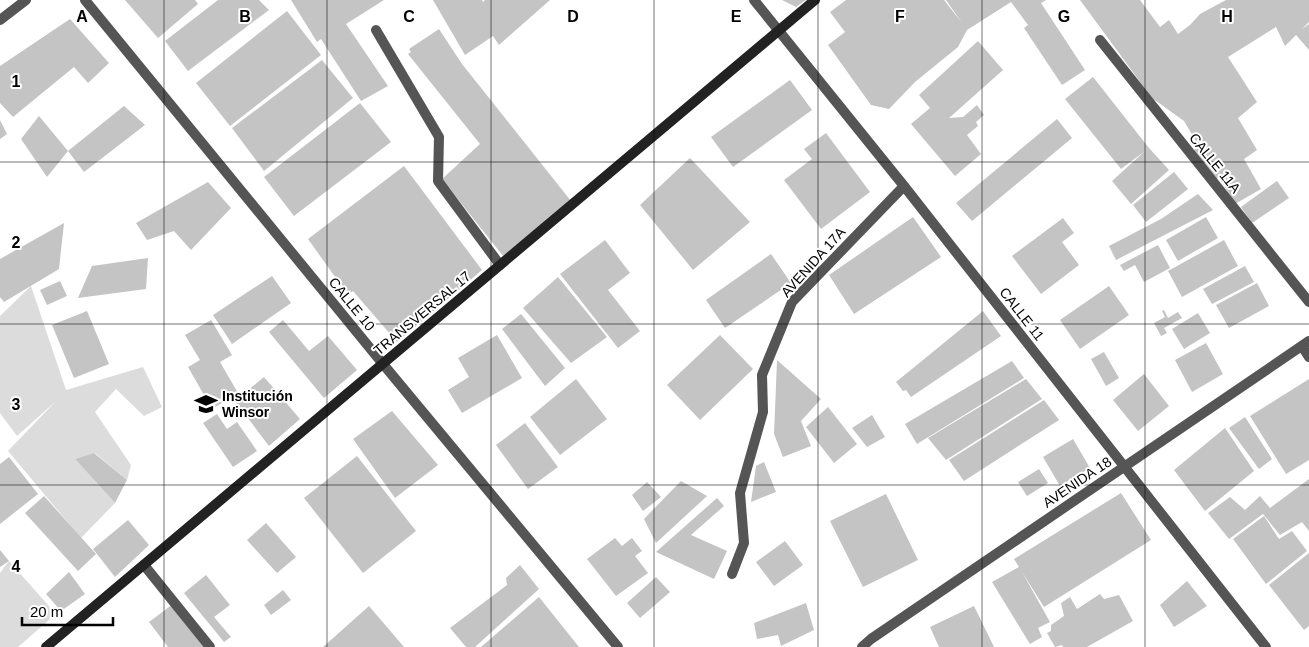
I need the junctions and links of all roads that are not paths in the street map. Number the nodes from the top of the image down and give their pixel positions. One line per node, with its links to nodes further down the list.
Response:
1 (26, 0): 5 (street)
2 (85, 0): 14 (street, CALLE 10)
3 (754, 0): 7 (street, CALLE 11)
4 (815, 0): 7 (main road, TRANSVERSAL 17)
5 (0, 20)
6 (376, 30): 10 (street)
7 (778, 32): 9 (street, CALLE 11); 10 (main road, TRANSVERSAL 17)
8 (1100, 40): 11 (street, CALLE 11A)
9 (904, 186): 15 (street, CALLE 11); 17 (street, AVENIDA 17A)
10 (500, 264): 14 (main road, TRANSVERSAL 17)
11 (1309, 302)
12 (1306, 344): 13 (street); 15 (street, AVENIDA 18)
13 (1309, 356)
14 (383, 364): 16 (main road, TRANSVERSAL 17); 20 (street, CALLE 10)
15 (1124, 466): 21 (street, AVENIDA 18); 22 (street, CALLE 11)
16 (144, 565): 18 (main road, TRANSVERSAL 17); 19 (street)
17 (732, 574)
18 (46, 647)
19 (210, 647)
20 (618, 647)
21 (862, 647)
22 (1266, 647)

